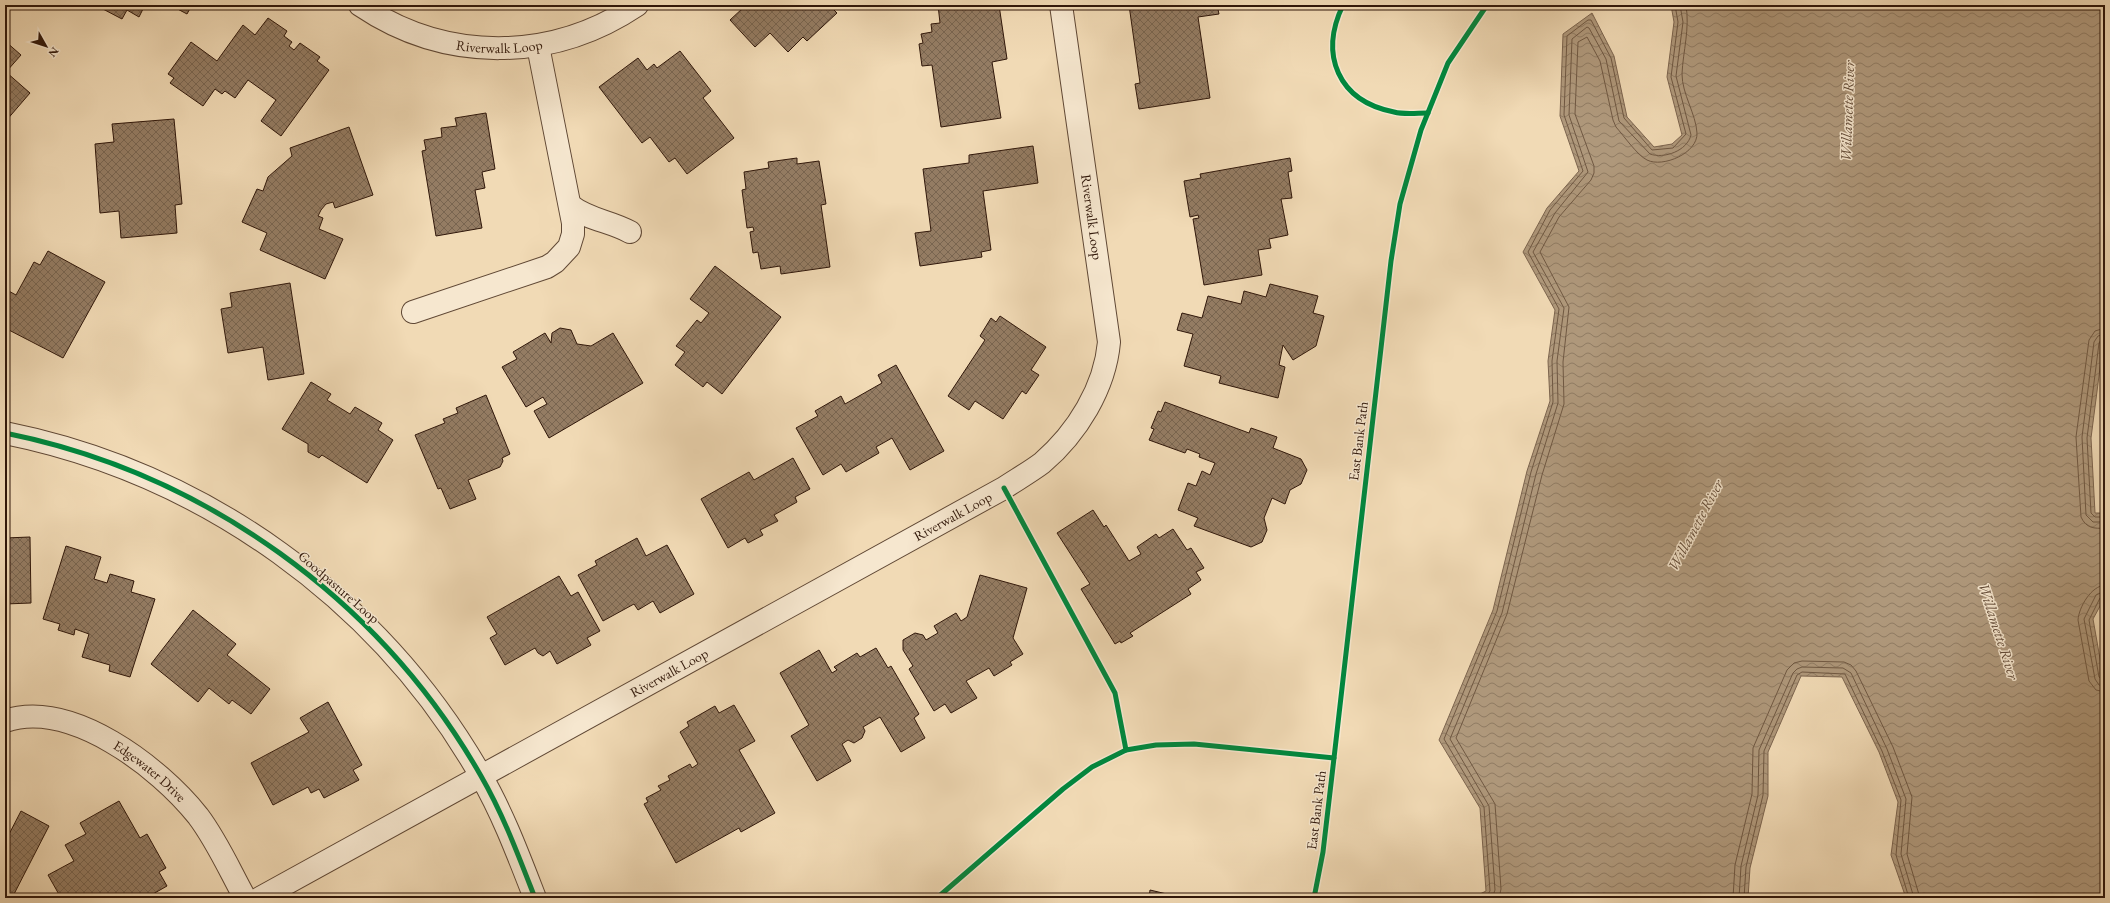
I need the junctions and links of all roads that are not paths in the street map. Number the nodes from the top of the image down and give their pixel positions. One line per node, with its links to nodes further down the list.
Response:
1 (360, 5): 4 (street, Riverwalk Loop)
2 (637, 5): 4 (street, Riverwalk Loop)
3 (1060, 5): 10 (street, Riverwalk Loop)
4 (538, 46): 5 (street)
5 (571, 206): 6 (street); 7 (street)
6 (630, 232)
7 (413, 312)
8 (5, 433): 10 (street, Goodpasture Loop)
9 (5, 721): 11 (street, Edgewater Drive)
10 (482, 777): 12 (street); 13 (street, Goodpasture Loop)
11 (245, 898)
12 (260, 898)
13 (535, 898)

